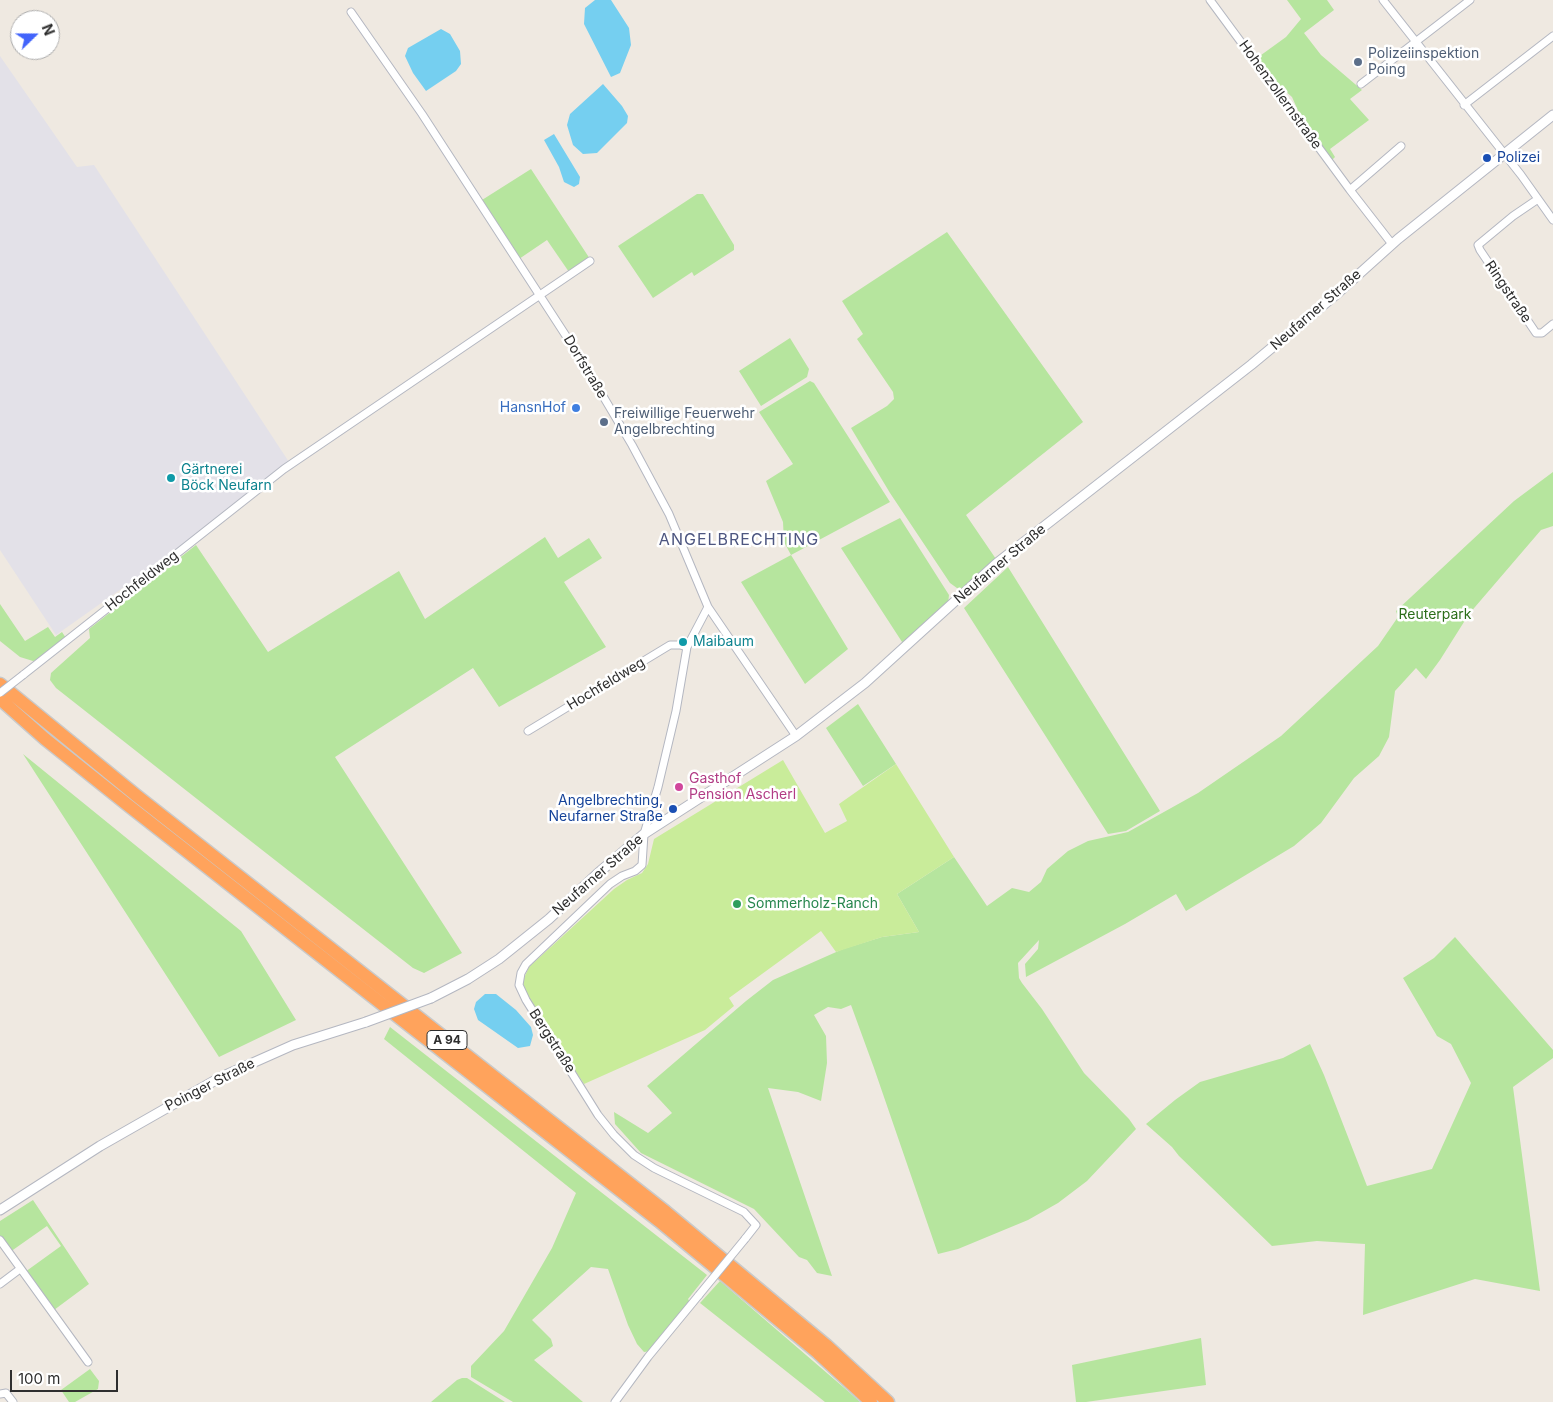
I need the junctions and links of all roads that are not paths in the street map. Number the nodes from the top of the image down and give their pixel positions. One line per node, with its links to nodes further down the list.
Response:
1 (1210, 0): 12 (street, Hohenzollernstraße)
2 (1383, 0): 6 (street)
3 (1470, 0): 6 (street)
4 (351, 12): 17 (street, Dorfstraße)
5 (1553, 36): 8 (street)
6 (1416, 43): 7 (street); 8 (street)
7 (1361, 84)
8 (1464, 105): 11 (street)
9 (1553, 115): 11 (street, Neufarner Straße)
10 (1401, 146): 12 (street)
11 (1504, 154): 13 (street); 15 (street, Neufarner Straße)
12 (1350, 190): 15 (street, Hohenzollernstraße)
13 (1538, 199): 14 (street); 18 (street, Ringstraße)
14 (1553, 220)
15 (1392, 244): 25 (street, Neufarner Straße)
16 (590, 261): 17 (street, Hochfeldweg)
17 (541, 296): 19 (street, Dorfstraße); 22 (street, Hochfeldweg, bridge)
18 (1553, 324)
19 (708, 607): 20 (street, Bergstraße); 25 (street, Dorfstraße)
20 (687, 647): 24 (street, Hochfeldweg); 26 (street, Bergstraße)
21 (0, 684): 37 (highway, A 94)
22 (0, 693)
23 (0, 699): 36 (highway, A 94)
24 (528, 731)
25 (796, 736): 26 (street, Neufarner Straße)
26 (644, 834): 27 (street, Neufarner Straße); 35 (street, Bergstraße, bridge)
27 (434, 997): 28 (street, Poinger Straße, bridge)
28 (0, 1210)
29 (0, 1240): 30 (street)
30 (20, 1269): 31 (street); 32 (street)
31 (0, 1284)
32 (88, 1362)
33 (0, 1394): 34 (street)
34 (12, 1402)
35 (615, 1402)
36 (871, 1402)
37 (888, 1402)

